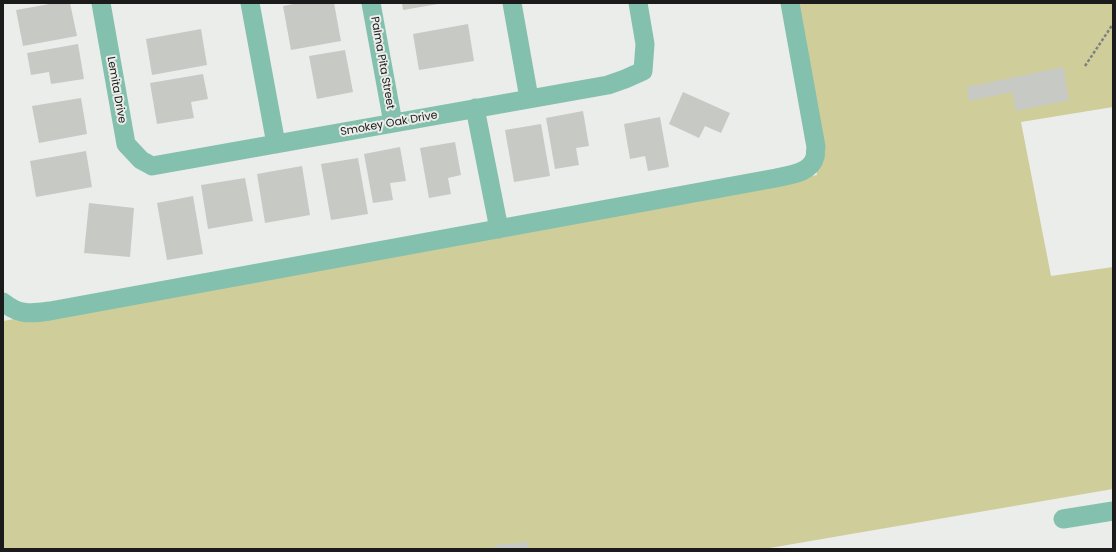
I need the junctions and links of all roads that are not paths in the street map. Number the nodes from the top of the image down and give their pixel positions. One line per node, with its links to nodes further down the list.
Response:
1 (101, 3): 11 (street, Lemita Drive)
2 (250, 3): 10 (street)
3 (371, 3): 9 (street, Palma Pita Street)
4 (512, 3): 7 (street)
5 (638, 3): 7 (street, Smokey Oak Drive)
6 (790, 3): 12 (street)
7 (529, 98): 8 (street, Smokey Oak Drive)
8 (475, 108): 9 (street, Smokey Oak Drive); 12 (street)
9 (393, 123): 10 (street, Smokey Oak Drive)
10 (276, 144): 11 (street, Smokey Oak Drive)
11 (152, 166)
12 (498, 229): 13 (street)
13 (3, 302)
14 (1113, 511): 15 (street)
15 (1063, 519)

